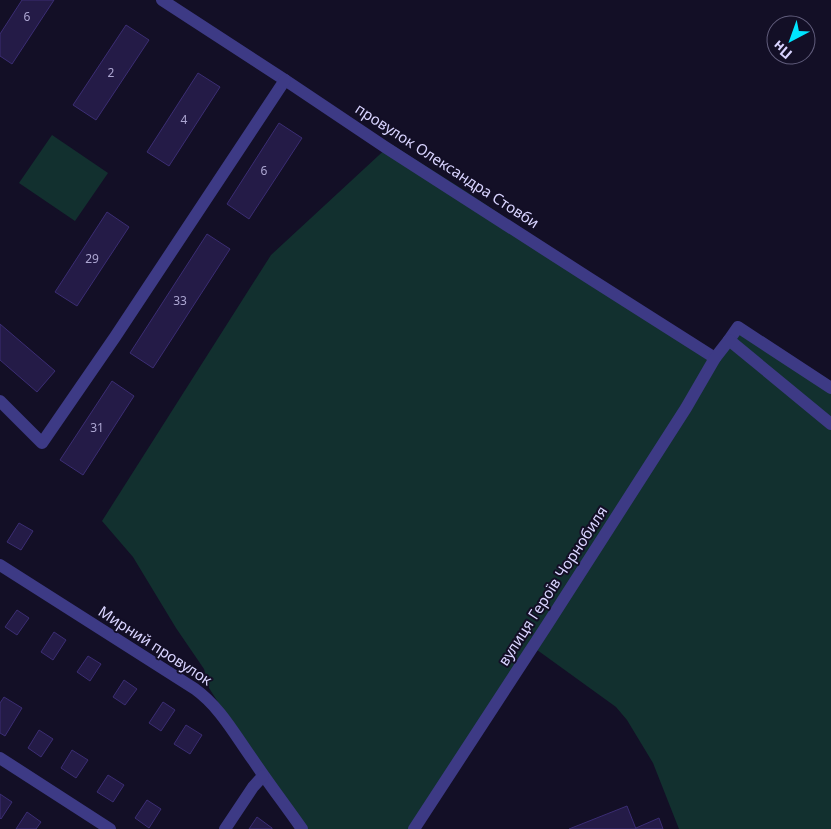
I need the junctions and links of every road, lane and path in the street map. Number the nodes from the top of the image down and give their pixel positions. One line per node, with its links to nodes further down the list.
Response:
1 (162, 0): 2 (street, провулок Олександра Стовби)
2 (285, 80): 4 (street, провулок Олександра Стовби); 6 (street)
3 (729, 340): 4 (street, вулиця Героїв Чорнобиля); 5 (street); 7 (street)
4 (715, 358): 14 (street, вулиця Героїв Чорнобиля)
5 (831, 388)
6 (0, 401)
7 (831, 424)
8 (0, 565): 10 (street, Мирний провулок)
9 (0, 758): 11 (street)
10 (263, 776): 12 (street); 13 (street, Мирний провулок)
11 (110, 829)
12 (225, 829)
13 (302, 829)
14 (414, 829)

